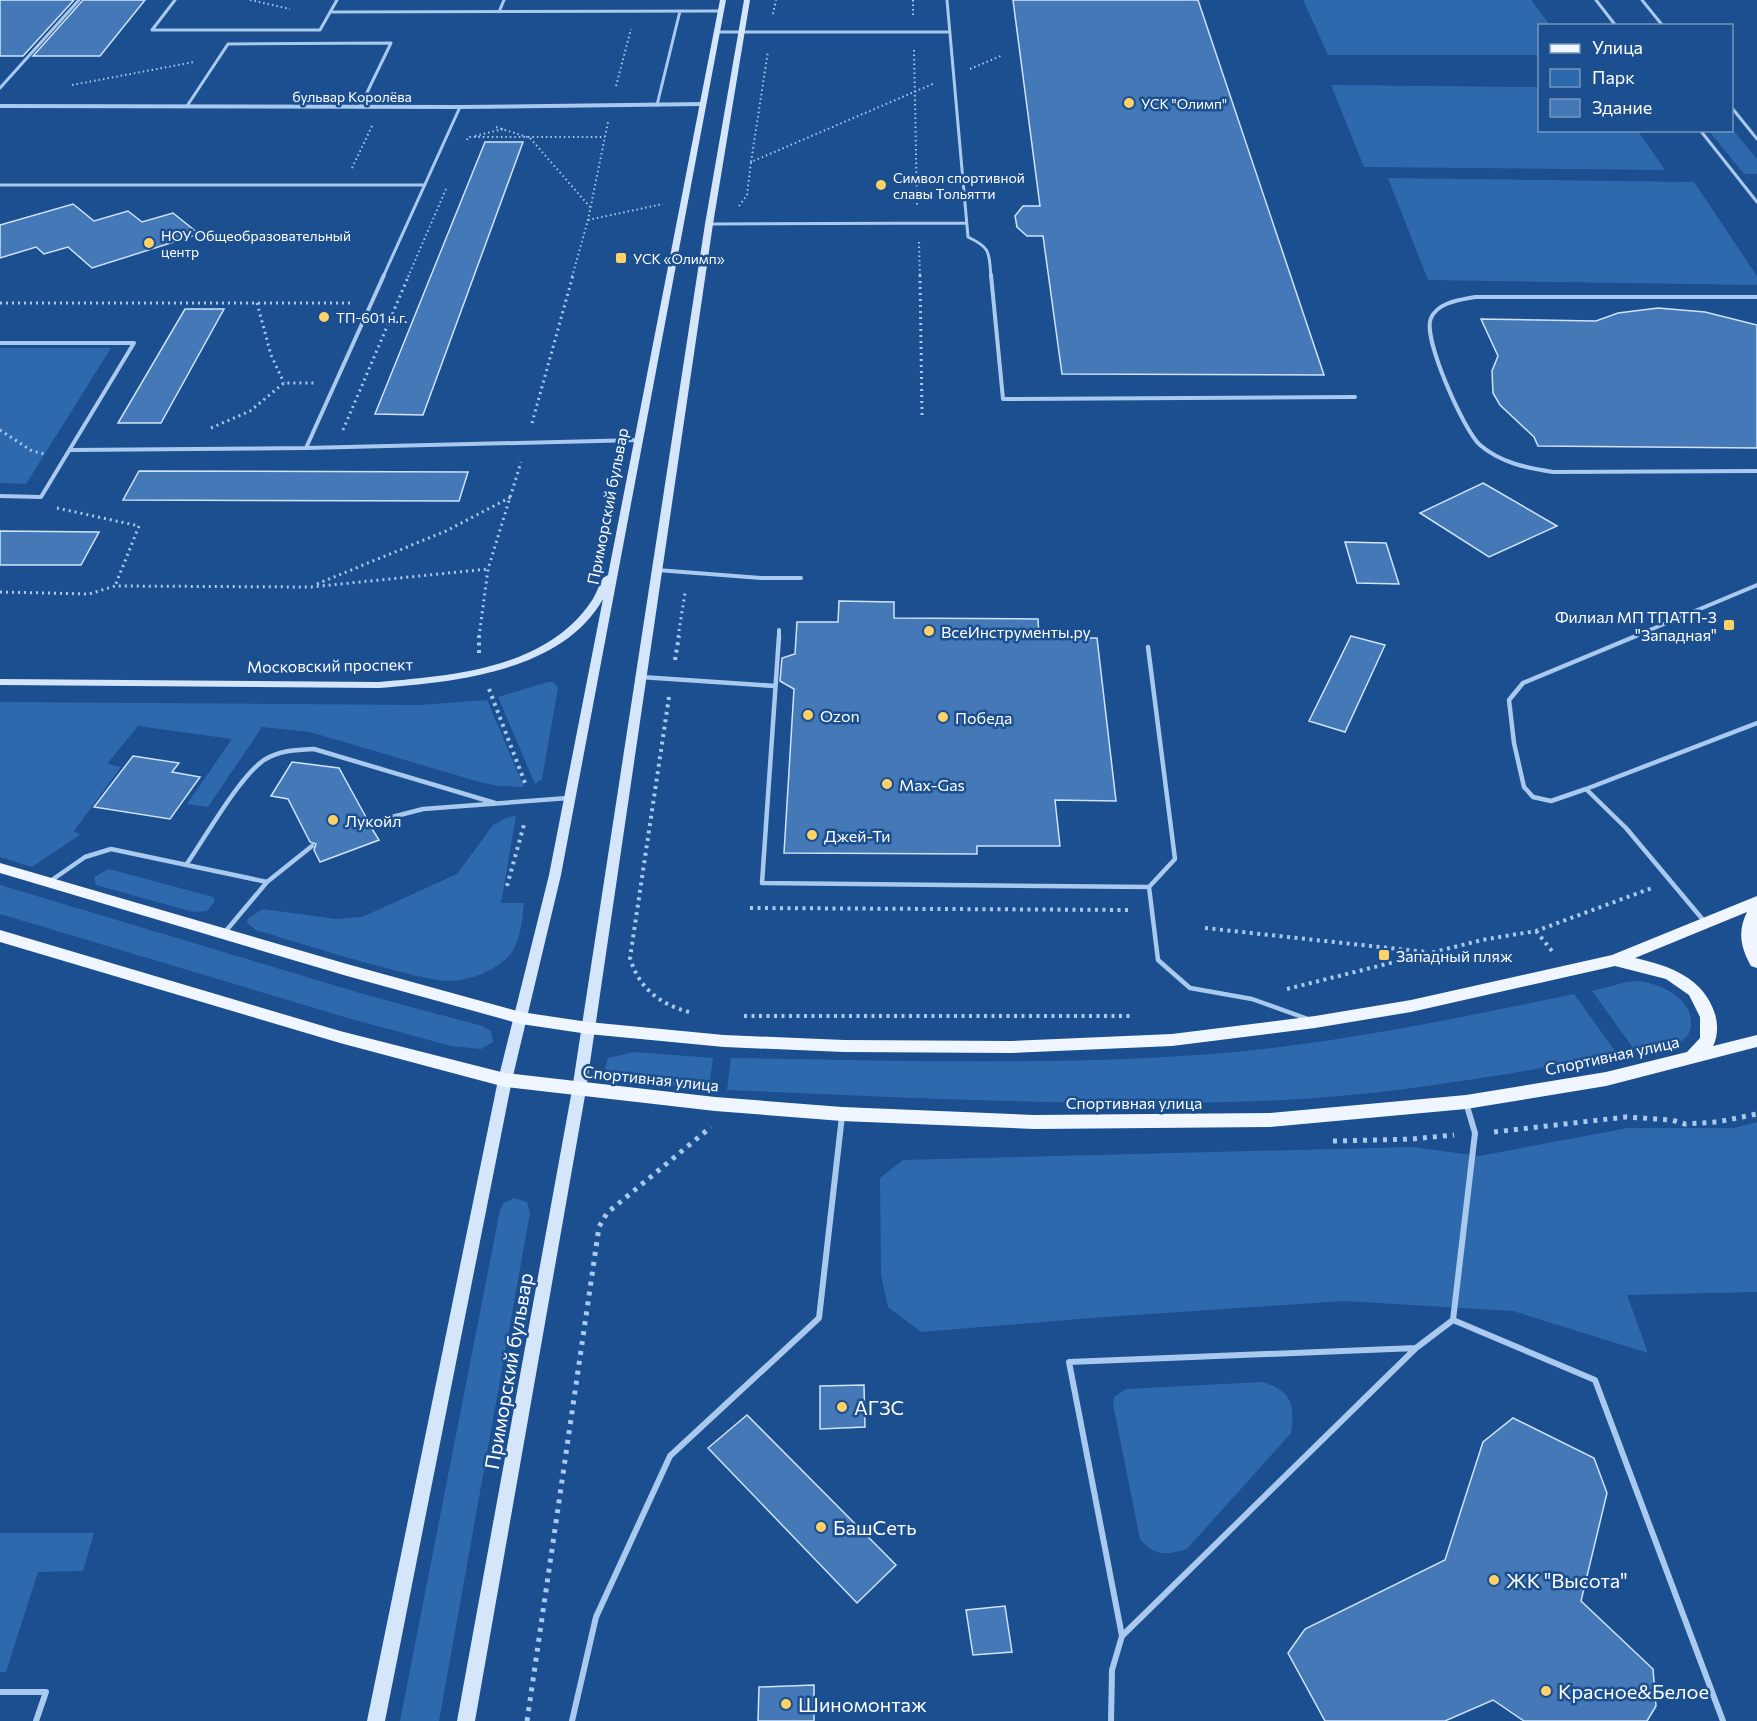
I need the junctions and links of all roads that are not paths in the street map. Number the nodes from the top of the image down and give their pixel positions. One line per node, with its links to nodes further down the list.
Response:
1 (79, 0): 19 (lane)
2 (175, 0): 12 (lane)
3 (337, 0): 12 (lane)
4 (504, 0): 13 (lane)
5 (723, 0): 11 (main road, Приморский бульвар)
6 (747, 0): 17 (main road, Приморский бульвар)
7 (946, 0): 18 (lane)
8 (1596, 0): 14 (lane)
9 (1642, 0): 15 (lane)
10 (680, 11): 11 (lane); 13 (lane); 22 (lane)
11 (721, 11): 16 (main road, Приморский бульвар)
12 (330, 12): 13 (lane)
13 (499, 12)
14 (1614, 24)
15 (1661, 24)
16 (717, 32): 17 (lane); 20 (main road, Приморский бульвар)
17 (741, 32): 18 (lane); 33 (main road, Приморский бульвар)
18 (950, 32): 32 (lane)
19 (0, 88)
20 (704, 104): 22 (street, бульвар Королёва); 37 (main road, Приморский бульвар)
21 (0, 105): 23 (street, бульвар Королёва)
22 (657, 105): 25 (street, бульвар Королёва)
23 (187, 106): 24 (street, бульвар Королёва); 24 (lane)
24 (360, 106): 25 (street, бульвар Королёва)
25 (460, 107): 30 (lane)
26 (1733, 110): 28 (lane)
27 (1702, 132): 31 (lane)
28 (1757, 139)
29 (0, 185): 30 (lane)
30 (425, 185): 38 (lane)
31 (1757, 202)
32 (966, 223): 33 (lane); 36 (lane)
33 (709, 224): 43 (main road, Приморский бульвар)
34 (1757, 297): 40 (lane)
35 (0, 343): 39 (lane)
36 (1355, 397)
37 (638, 440): 38 (lane); 42 (main road, Приморский бульвар)
38 (306, 448): 39 (lane)
39 (70, 450): 41 (lane)
40 (1757, 471)
41 (0, 496)
42 (614, 566): 49 (main road, Московский проспект); 53 (main road, Приморский бульвар)
43 (657, 570): 44 (lane); 48 (main road, Приморский бульвар)
44 (801, 578)
45 (1757, 585): 52 (lane)
46 (779, 630): 50 (lane)
47 (1148, 647): 61 (lane)
48 (640, 677): 50 (lane); 71 (main road, Приморский бульвар)
49 (0, 682)
50 (775, 686): 61 (lane)
51 (1757, 723): 52 (lane)
52 (1586, 789): 64 (lane)
53 (569, 798): 54 (lane); 69 (main road, Приморский бульвар)
54 (495, 803): 55 (lane); 57 (lane)
55 (369, 823)
56 (312, 846): 60 (lane)
57 (186, 865): 59 (lane); 60 (lane)
58 (0, 868): 59 (main road)
59 (48, 882): 65 (main road)
60 (267, 882): 65 (lane)
61 (1149, 887): 70 (lane)
62 (1757, 902): 64 (main road)
63 (1757, 908): 68 (main road)
64 (1706, 923): 67 (main road)
65 (223, 934): 69 (main road)
66 (0, 936): 74 (main road)
67 (1615, 960): 70 (main road); 73 (main road)
68 (1757, 962)
69 (521, 1018): 71 (main road); 74 (main road, Приморский бульвар)
70 (1315, 1022): 71 (main road)
71 (588, 1028): 75 (main road, Приморский бульвар)
72 (1757, 1041): 73 (main road, Спортивная улица)
73 (1692, 1058): 76 (main road, Спортивная улица)
74 (505, 1080): 75 (main road, Спортивная улица); 83 (main road)
75 (579, 1090): 77 (main road, Спортивная улица); 84 (main road, Приморский бульвар)
76 (1466, 1102): 77 (main road, Спортивная улица); 78 (lane)
77 (843, 1114): 85 (lane)
78 (1453, 1320): 79 (lane); 87 (lane)
79 (1416, 1348): 80 (lane); 80 (lane)
80 (1122, 1636): 86 (lane)
81 (0, 1692): 82 (lane)
82 (36, 1721)
83 (376, 1721)
84 (466, 1721)
85 (572, 1721)
86 (1111, 1721)
87 (1723, 1721)

